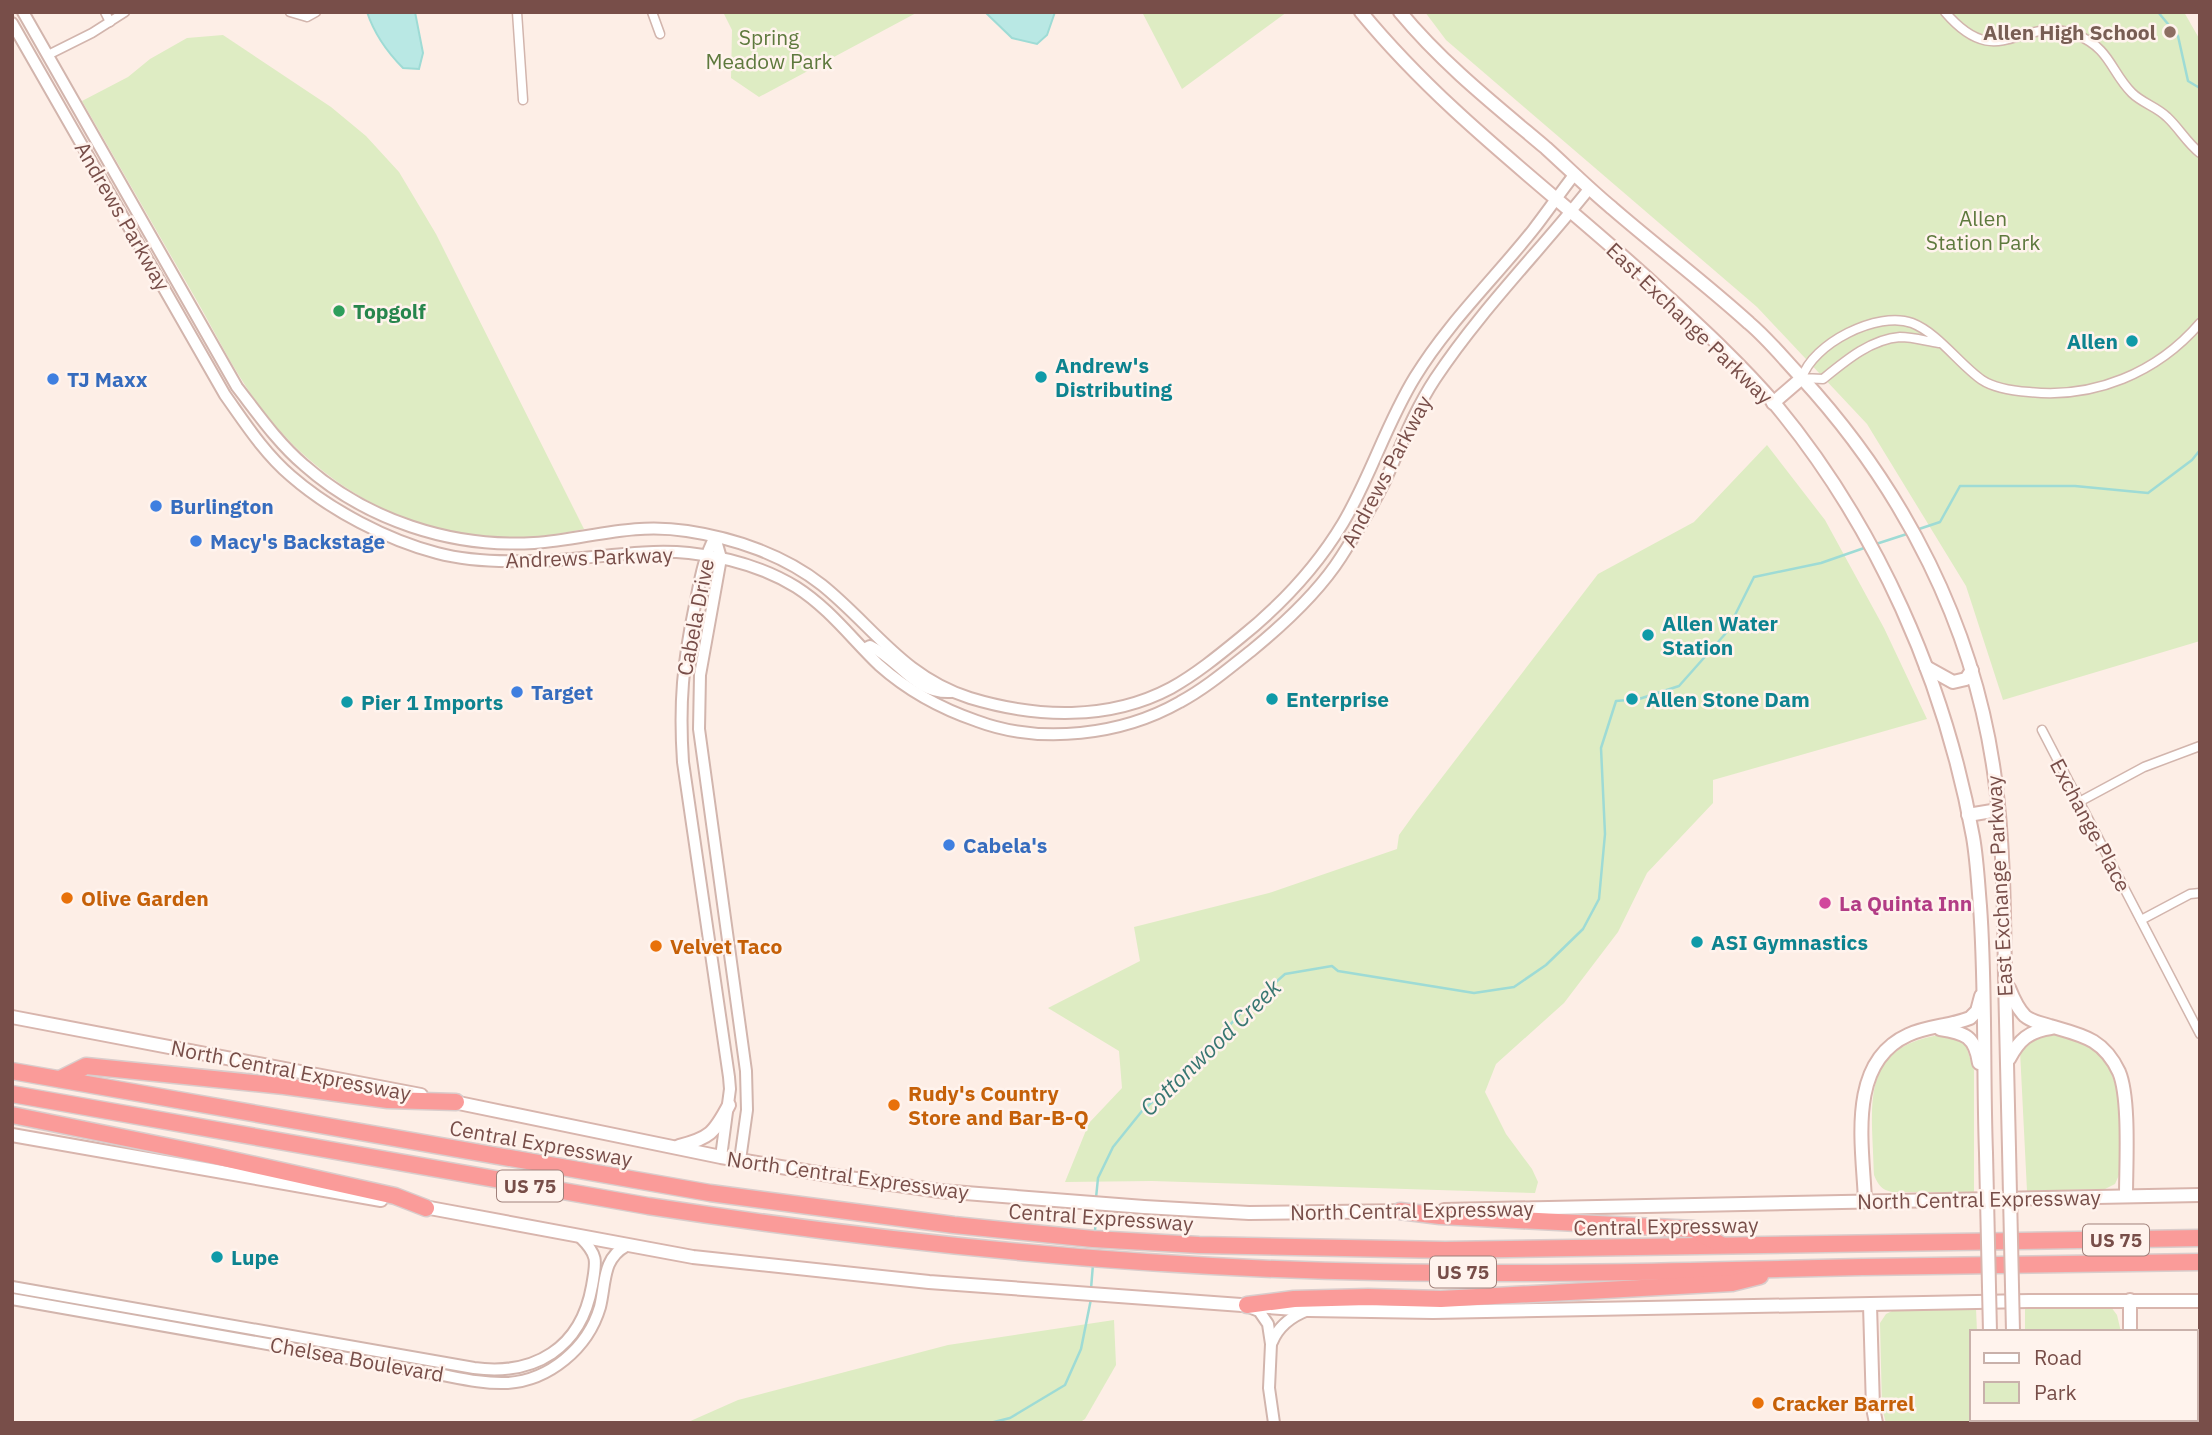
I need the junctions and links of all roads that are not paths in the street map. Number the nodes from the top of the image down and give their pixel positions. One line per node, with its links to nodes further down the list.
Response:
1 (23, 12): 14 (street, Andrews Parkway)
2 (105, 12): 11 (street)
3 (125, 12): 11 (street)
4 (290, 12): 5 (street)
5 (316, 12)
6 (652, 12): 13 (street)
7 (1361, 12): 19 (main road, East Exchange Parkway)
8 (1401, 12): 17 (main road, East Exchange Parkway)
9 (1945, 12): 16 (street)
10 (520, 13): 15 (street)
11 (110, 22): 14 (street)
12 (12, 23): 22 (street, Andrews Parkway)
13 (660, 34)
14 (48, 55): 21 (street, Andrews Parkway)
15 (523, 100)
16 (2200, 153)
17 (1574, 175): 18 (main road, East Exchange Parkway); 19 (street, Andrews Parkway)
18 (1589, 189): 20 (street, Andrews Parkway); 27 (main road, East Exchange Parkway)
19 (1555, 199): 20 (main road, East Exchange Parkway); 25 (street, Andrews Parkway)
20 (1570, 212): 26 (street, Andrews Parkway); 28 (main road, East Exchange Parkway)
21 (168, 264): 22 (street); 31 (street, Andrews Parkway)
22 (154, 271): 32 (street, Andrews Parkway)
23 (2200, 323): 24 (street)
24 (1939, 343): 27 (street); 27 (street)
25 (1426, 360): 26 (street); 29 (street, Andrews Parkway)
26 (1440, 371): 30 (street, Andrews Parkway)
27 (1801, 378): 28 (main road); 40 (main road, East Exchange Parkway)
28 (1773, 403): 39 (main road, East Exchange Parkway)
29 (1370, 470): 30 (street); 36 (street, Andrews Parkway)
30 (1386, 478): 37 (street, Andrews Parkway)
31 (357, 503): 32 (street); 33 (street, Andrews Parkway)
32 (349, 517): 34 (street, Andrews Parkway)
33 (715, 537): 34 (street, Cabela Drive); 35 (street, Cabela Drive); 41 (street, Andrews Parkway)
34 (705, 556): 35 (street, Andrews Parkway); 63 (street, Cabela Drive)
35 (721, 558): 38 (street, Andrews Parkway); 68 (street, Cabela Drive)
36 (1262, 620): 37 (street); 42 (street, Andrews Parkway)
37 (1273, 633): 44 (street, Andrews Parkway)
38 (864, 649): 41 (street); 44 (street, Andrews Parkway)
39 (1926, 667): 40 (main road); 48 (main road, East Exchange Parkway)
40 (1972, 670): 47 (main road, East Exchange Parkway)
41 (954, 692): 42 (street, Andrews Parkway)
42 (1059, 715): 44 (street)
43 (2042, 730): 46 (street, Exchange Place)
44 (1060, 734)
45 (2200, 746): 46 (street)
46 (2079, 802): 50 (street, Exchange Place)
47 (1998, 810): 48 (main road); 52 (main road, East Exchange Parkway)
48 (1968, 815): 51 (main road, East Exchange Parkway)
49 (2200, 893): 50 (street)
50 (2141, 920): 56 (street, Exchange Place)
51 (1984, 979): 55 (main road); 60 (main road, East Exchange Parkway)
52 (2005, 979): 54 (main road); 57 (main road, East Exchange Parkway)
53 (12, 1017): 62 (main road, North Central Expressway)
54 (2054, 1027): 57 (main road); 70 (main road)
55 (1932, 1028): 60 (main road); 71 (main road)
56 (2200, 1034)
57 (2008, 1062): 88 (main road, East Exchange Parkway, bridge)
58 (12, 1070): 59 (highway, Central Expressway / US 75)
59 (60, 1079): 62 (highway); 77 (highway, Central Expressway / US 75)
60 (1984, 1079): 87 (main road, East Exchange Parkway, bridge)
61 (12, 1094): 79 (highway, Central Expressway / US 75)
62 (456, 1102): 66 (main road, North Central Expressway)
63 (729, 1105): 66 (main road); 67 (street, Cabela Drive)
64 (12, 1115): 72 (highway)
65 (12, 1135): 72 (main road)
66 (674, 1148): 67 (main road, North Central Expressway)
67 (721, 1157): 68 (main road, North Central Expressway)
68 (740, 1160): 73 (main road, North Central Expressway)
69 (2200, 1195): 70 (main road, North Central Expressway)
70 (2126, 1196): 71 (main road, North Central Expressway)
71 (1865, 1201): 73 (main road, North Central Expressway)
72 (426, 1208): 74 (main road)
73 (1400, 1211): 77 (highway)
74 (581, 1238): 76 (main road); 80 (street, Chelsea Boulevard)
75 (2200, 1238): 77 (highway, Central Expressway / US 75)
76 (626, 1246): 81 (street, Chelsea Boulevard); 84 (main road)
77 (1723, 1246)
78 (2200, 1262): 79 (highway, Central Expressway / US 75)
79 (1787, 1269): 84 (highway)
80 (12, 1287)
81 (12, 1299)
82 (2130, 1300): 83 (main road); 85 (main road); 89 (main road)
83 (2200, 1301)
84 (1247, 1305): 86 (main road); 90 (street)
85 (1870, 1305): 86 (main road); 92 (main road)
86 (1308, 1310): 90 (street)
87 (1990, 1330)
88 (2013, 1330)
89 (2130, 1330)
90 (1271, 1344): 91 (street)
91 (1274, 1423)
92 (1876, 1423)

